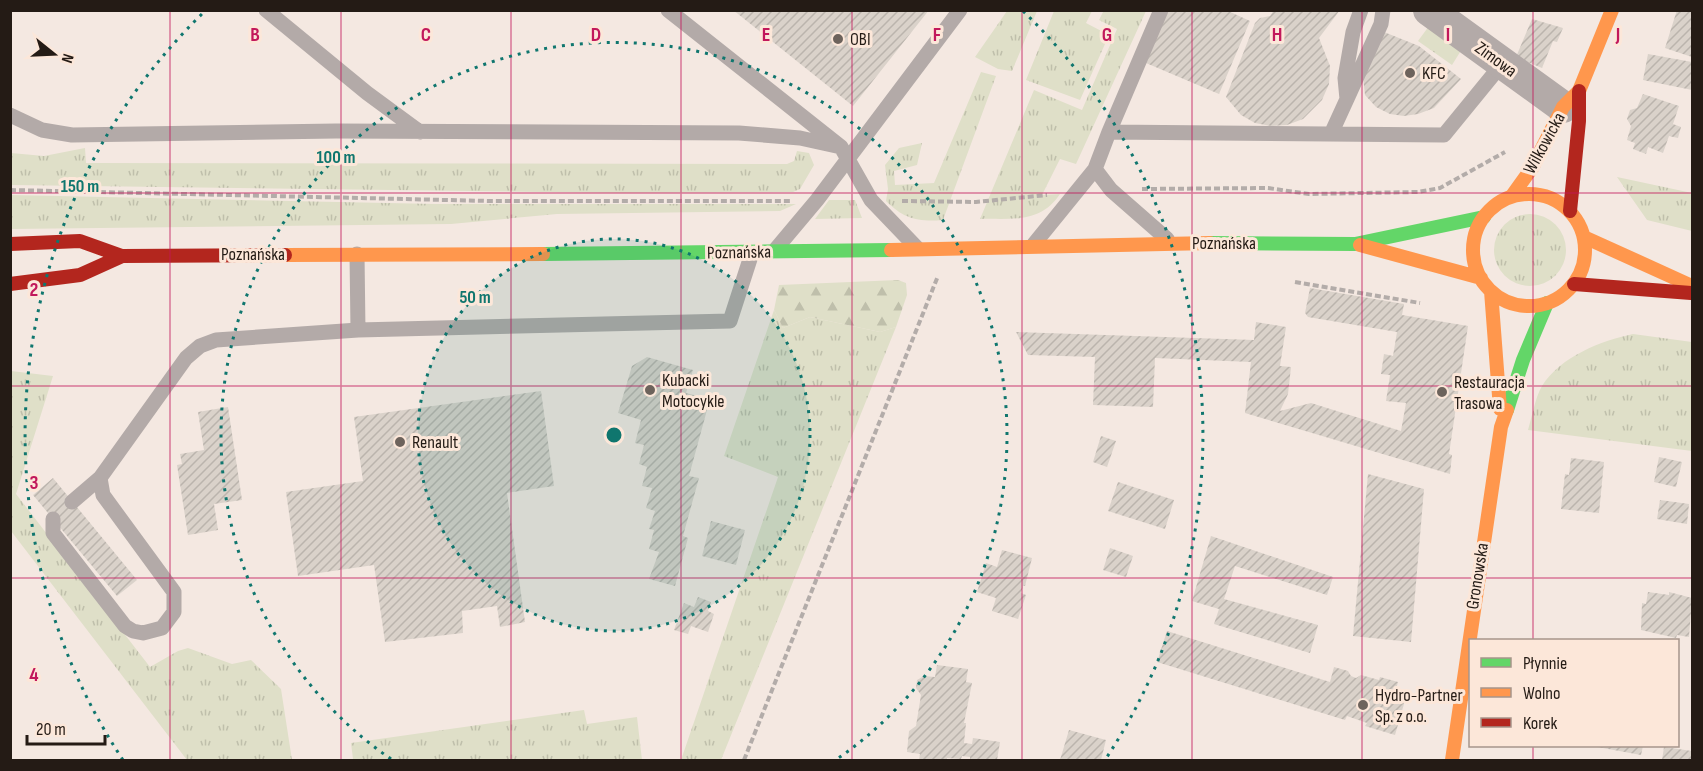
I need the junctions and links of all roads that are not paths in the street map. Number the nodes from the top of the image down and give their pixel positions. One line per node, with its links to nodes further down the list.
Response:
1 (266, 10): 13 (lane)
2 (668, 10): 16 (lane)
3 (960, 10): 16 (lane)
4 (1161, 10): 14 (lane)
5 (1361, 10): 10 (lane)
6 (1383, 10): 10 (lane)
7 (1429, 10): 9 (street, Zimowa)
8 (1612, 10): 11 (main road, Wilkowicka)
9 (1502, 64): 11 (street, Zimowa); 15 (lane)
10 (1347, 99): 15 (lane)
11 (1571, 99): 18 (main road, Wilkowicka); 19 (main road, Wilkowicka)
12 (10, 115): 13 (lane)
13 (420, 132): 16 (lane)
14 (1109, 132): 15 (lane); 17 (lane)
15 (1331, 134)
16 (845, 154): 26 (lane); 27 (lane)
17 (1095, 169): 22 (lane); 25 (lane)
18 (1511, 197): 19 (main road); 20 (main road)
19 (1570, 211): 21 (main road)
20 (1484, 217): 24 (main road, Poznańska); 31 (main road)
21 (1584, 237): 33 (main road); 34 (main road)
22 (1172, 243): 24 (main road, Poznańska); 25 (main road, Poznańska)
23 (10, 244): 30 (main road, Poznańska)
24 (1355, 244): 31 (main road, Poznańska)
25 (1032, 246): 26 (main road, Poznańska)
26 (917, 248): 27 (main road, Poznańska)
27 (773, 252): 28 (main road, Poznańska)
28 (752, 253): 29 (main road, Poznańska); 38 (lane)
29 (357, 254): 30 (main road, Poznańska); 38 (lane)
30 (122, 256): 32 (main road, Poznańska)
31 (1481, 278): 35 (main road)
32 (10, 284)
33 (1574, 284): 36 (main road); 37 (main road)
34 (1692, 286)
35 (1491, 291): 37 (main road); 39 (main road, Gronowska)
36 (1692, 293)
37 (1546, 303): 39 (main road, Gronowska)
38 (358, 330): 40 (lane)
39 (1501, 427): 43 (main road, Gronowska)
40 (100, 478): 41 (lane); 42 (lane)
41 (72, 502)
42 (53, 519)
43 (1452, 760)

